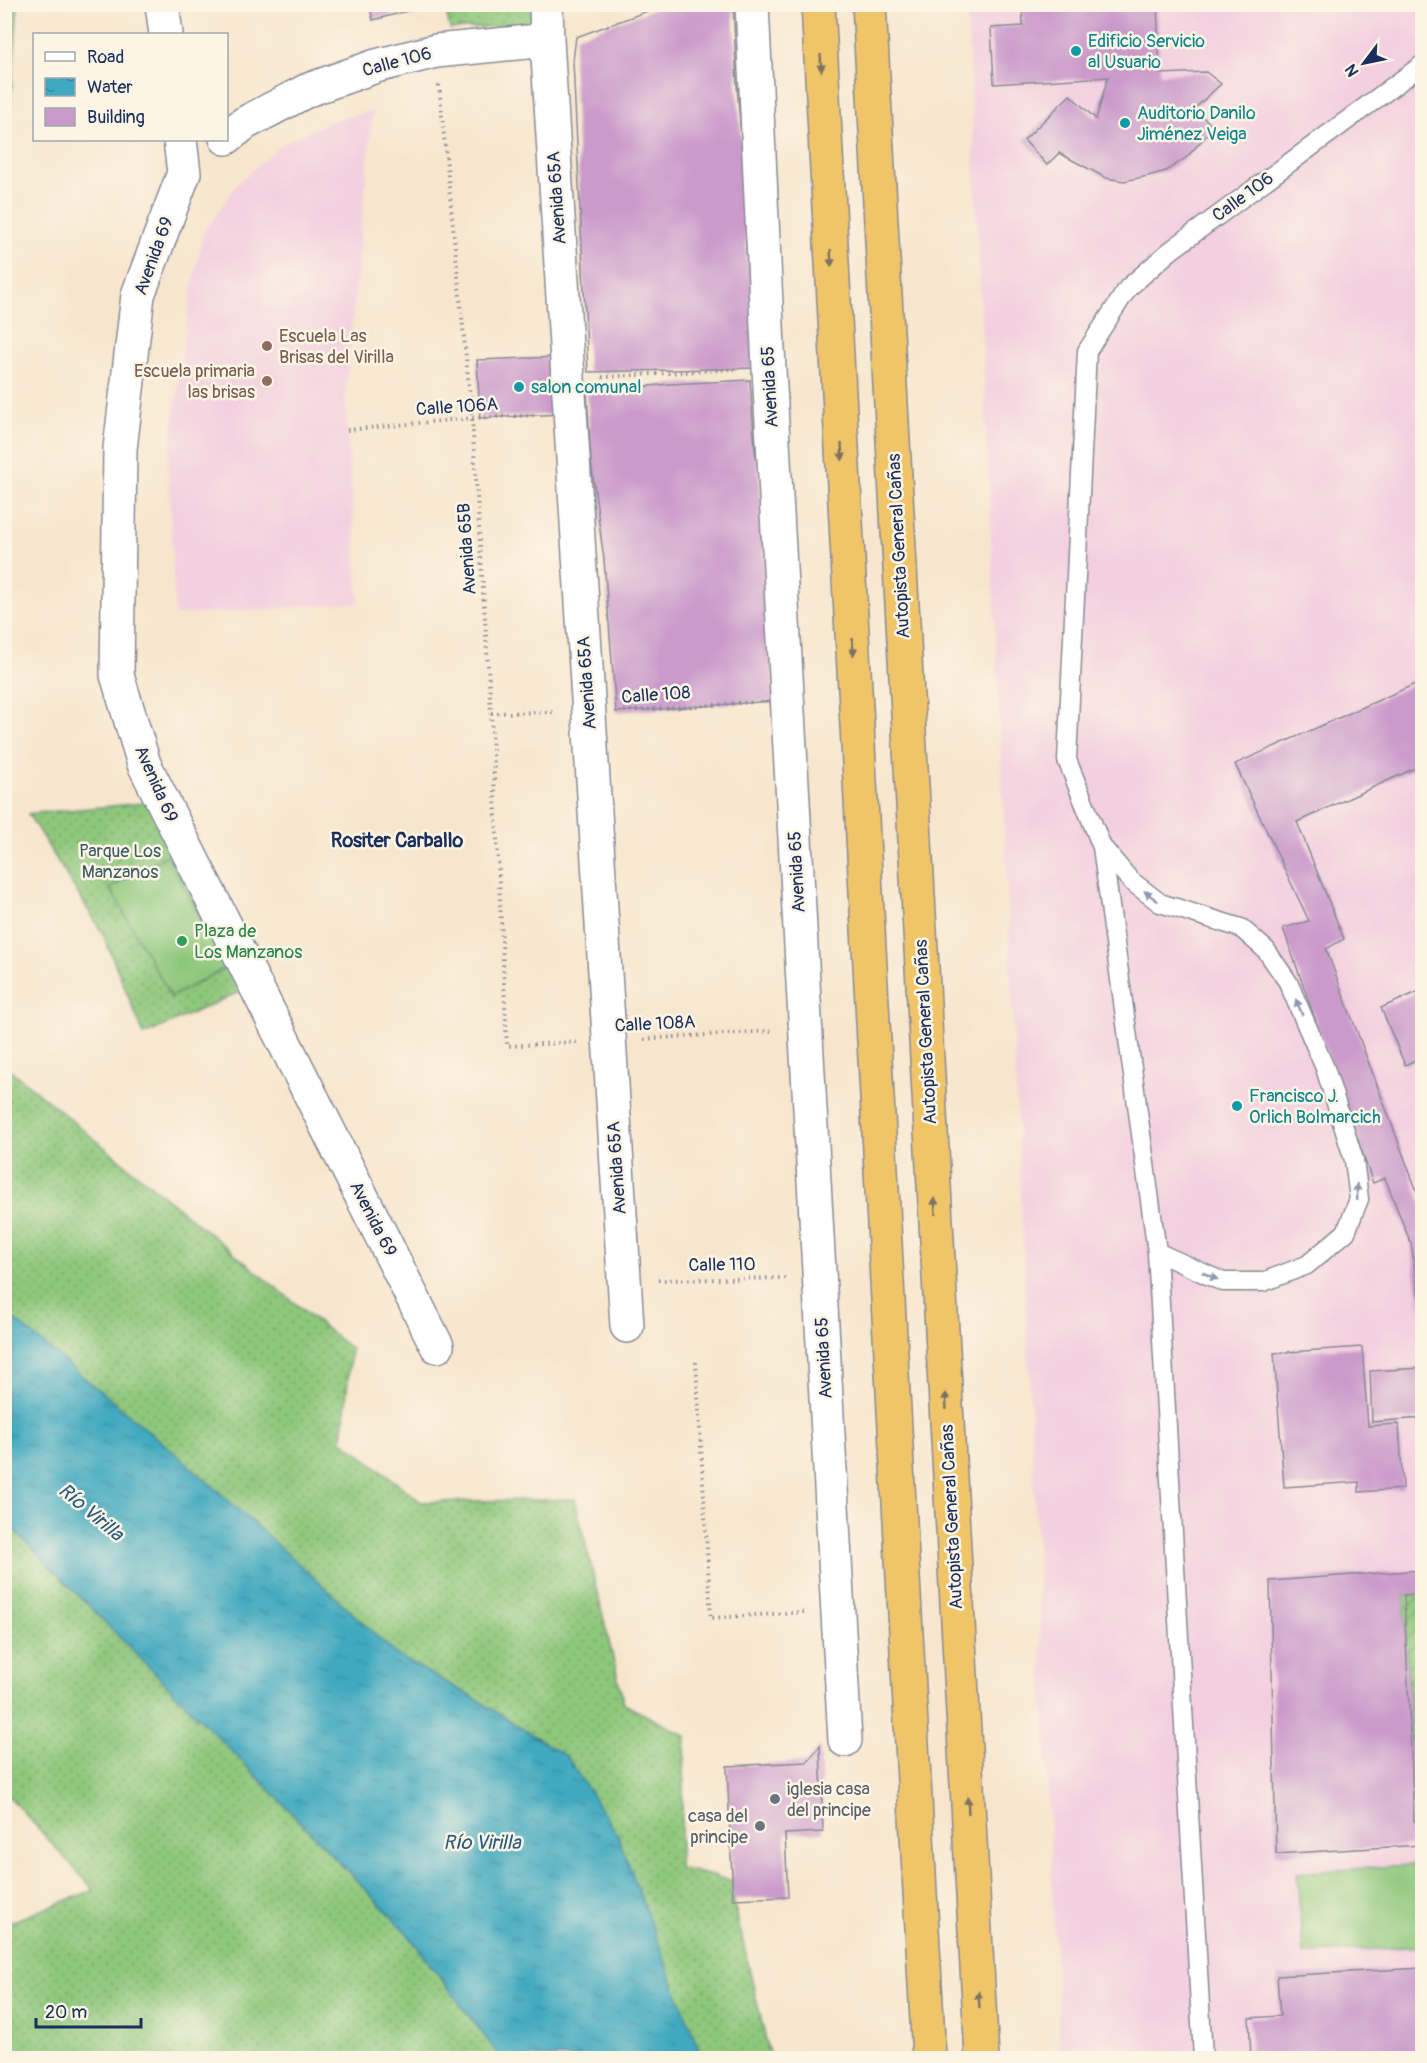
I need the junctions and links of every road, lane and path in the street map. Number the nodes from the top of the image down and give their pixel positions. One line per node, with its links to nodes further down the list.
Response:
1 (162, 4): 6 (street)
2 (546, 4): 7 (street)
3 (752, 4): 14 (street, Avenida 65)
4 (818, 4): 34 (highway, one-way to 34)
5 (869, 4): 35 (highway, Autopista General Cañas, one-way to 5)
6 (166, 33)
7 (547, 40): 8 (street, Calle 106); 15 (street, Avenida 65A)
8 (436, 51): 10 (street, Calle 106); 17 (path, Avenida 65B)
9 (1422, 65): 22 (lane, Calle 106)
10 (228, 137)
11 (180, 141): 13 (street)
12 (224, 141): 13 (street, Calle 106)
13 (184, 174): 30 (street, Avenida 69)
14 (769, 369): 15 (path); 19 (street, Avenida 65)
15 (568, 379): 16 (street, Avenida 65A)
16 (570, 412): 17 (path, Calle 106A); 20 (street, Avenida 65A)
17 (472, 418): 18 (path, Calle 106A); 21 (path, Avenida 65B)
18 (347, 430)
19 (788, 700): 20 (path, Calle 108); 23 (street, Avenida 65)
20 (589, 712): 21 (path, Calle 108); 24 (street, Avenida 65A)
21 (491, 713): 25 (path, Avenida 65B)
22 (1102, 847): 26 (lane); 26 (lane, one-way to 22)
23 (806, 1029): 24 (path, Calle 108A); 27 (street, Avenida 65)
24 (609, 1041): 25 (path, Calle 108A); 28 (street, Avenida 65A)
25 (507, 1046)
26 (1157, 1252): 36 (lane)
27 (820, 1277): 28 (path, Calle 110); 32 (street, Avenida 65)
28 (624, 1281): 29 (street, Avenida 65A)
29 (627, 1326)
30 (437, 1346)
31 (696, 1362): 32 (path)
32 (838, 1610): 33 (street, Avenida 65)
33 (845, 1740)
34 (929, 2058)
35 (982, 2058)
36 (1203, 2058)

